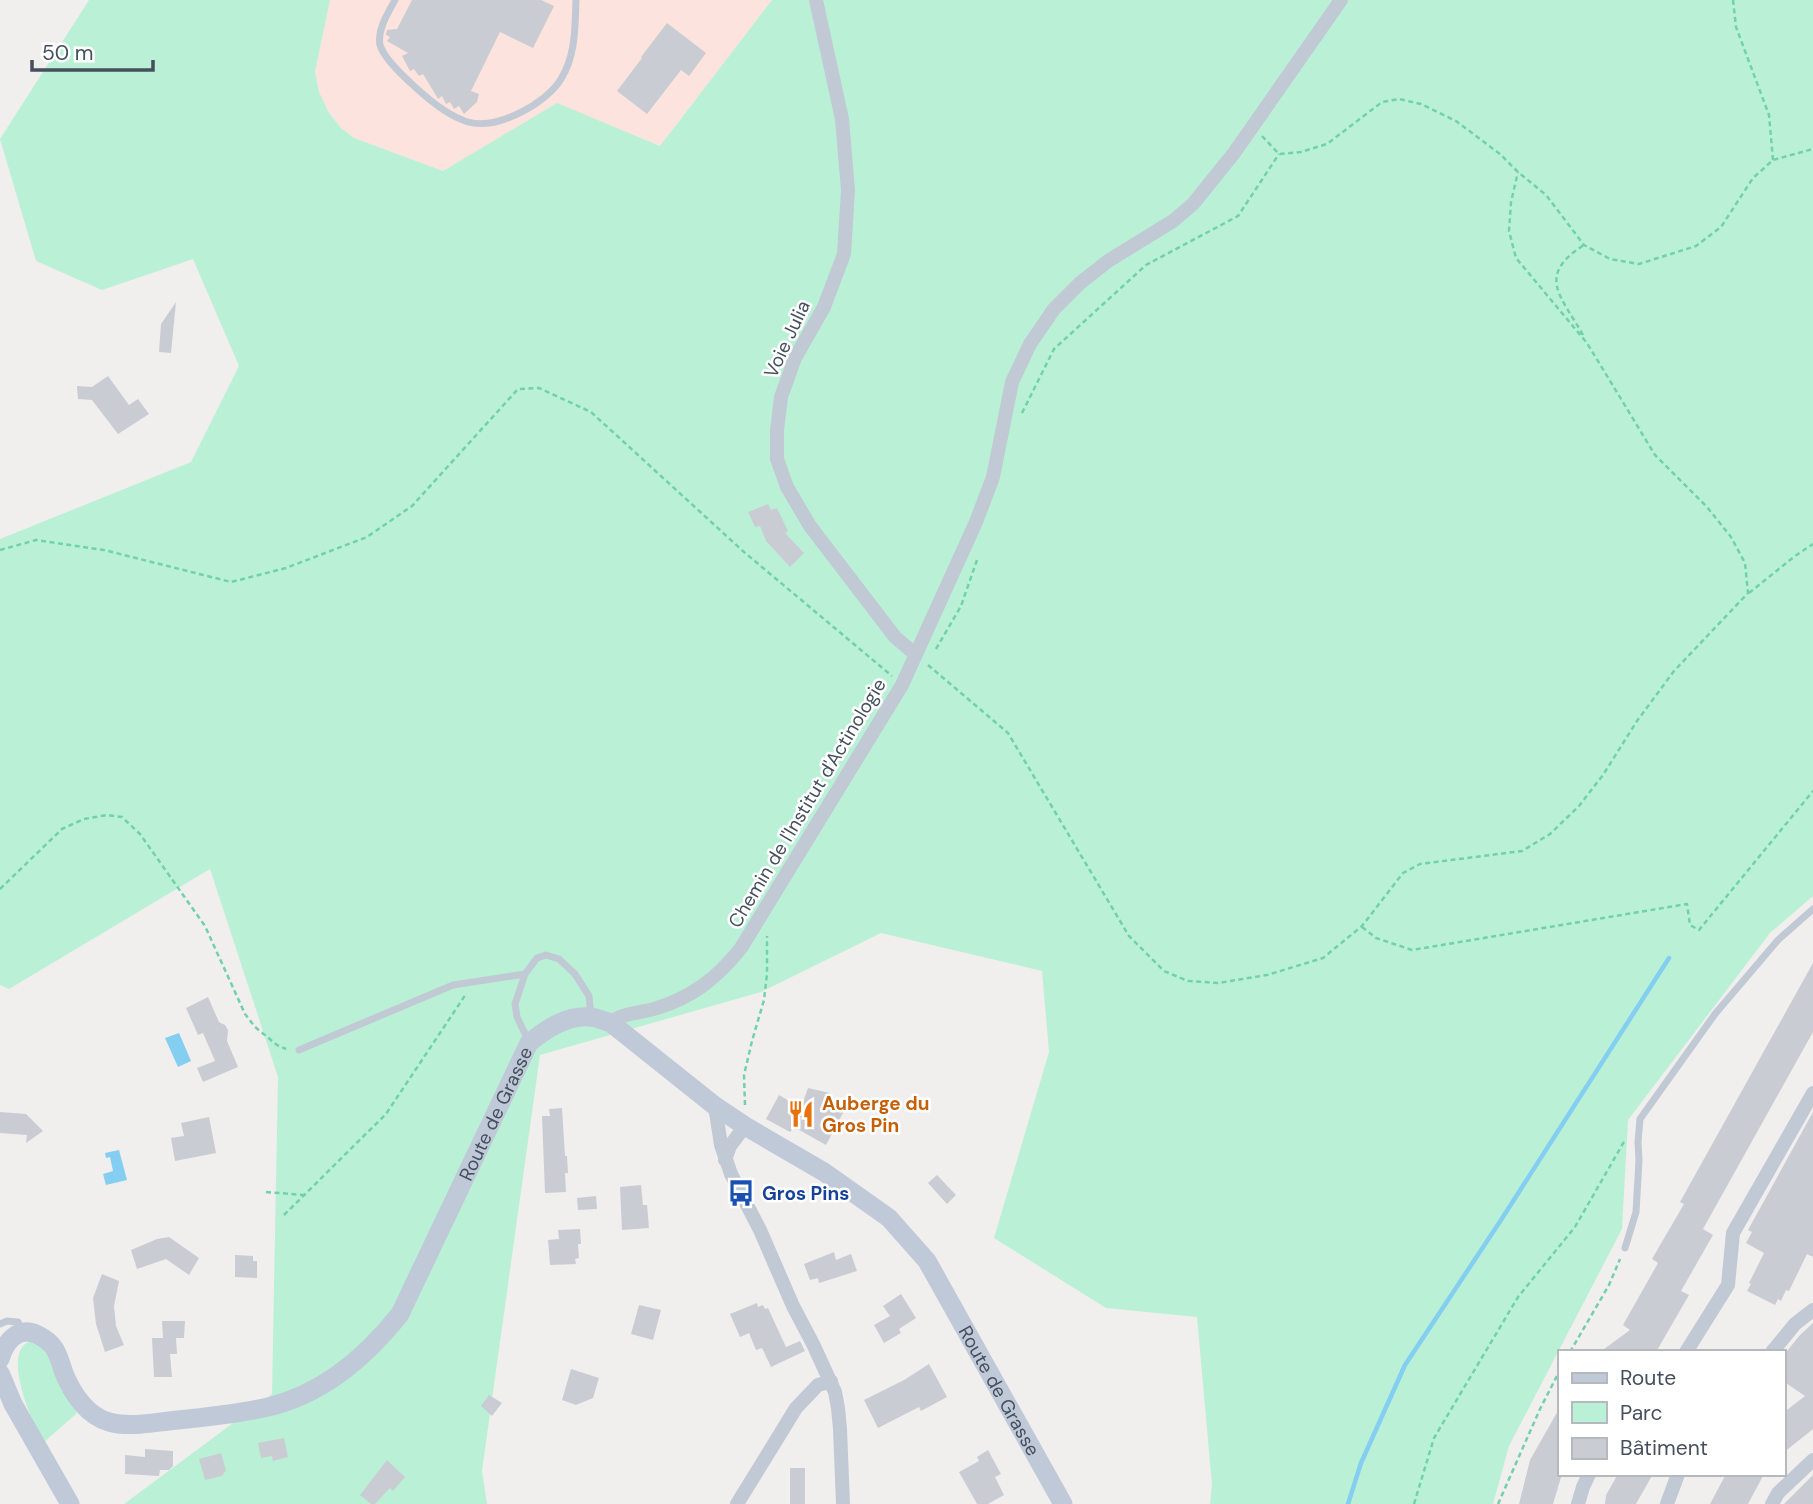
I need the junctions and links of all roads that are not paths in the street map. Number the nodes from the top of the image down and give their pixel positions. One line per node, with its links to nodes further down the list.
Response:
1 (395, 0): 2 (lane)
2 (576, 0)
3 (816, 0): 5 (street, Voie Julia)
4 (1341, 0): 5 (street, Chemin de l'Institut d'Actinologie)
5 (915, 654): 9 (street, Chemin de l'Institut d'Actinologie)
6 (1813, 909): 16 (lane)
7 (525, 974): 8 (lane); 10 (lane); 11 (lane)
8 (591, 1017): 9 (main road, Route de Grasse); 10 (main road, Route de Grasse)
9 (611, 1023): 13 (main road, Route de Grasse)
10 (530, 1043): 19 (main road, Route de Grasse)
11 (299, 1050)
12 (1813, 1093): 20 (street)
13 (715, 1105): 14 (main road, Route de Grasse); 15 (street)
14 (745, 1126): 15 (street); 31 (main road, Route de Grasse)
15 (725, 1160): 24 (street)
16 (1625, 1248)
17 (1813, 1310): 21 (street)
18 (0, 1324): 19 (lane)
19 (22, 1331): 22 (main road)
20 (1687, 1350)
21 (1774, 1350)
22 (0, 1359)
23 (0, 1373): 28 (main road)
24 (831, 1381): 29 (street); 30 (street)
25 (1813, 1460): 34 (street)
26 (1588, 1476): 32 (street)
27 (1677, 1476): 33 (street)
28 (70, 1504)
29 (737, 1504)
30 (843, 1504)
31 (1063, 1504)
32 (1578, 1504)
33 (1667, 1504)
34 (1772, 1504)

